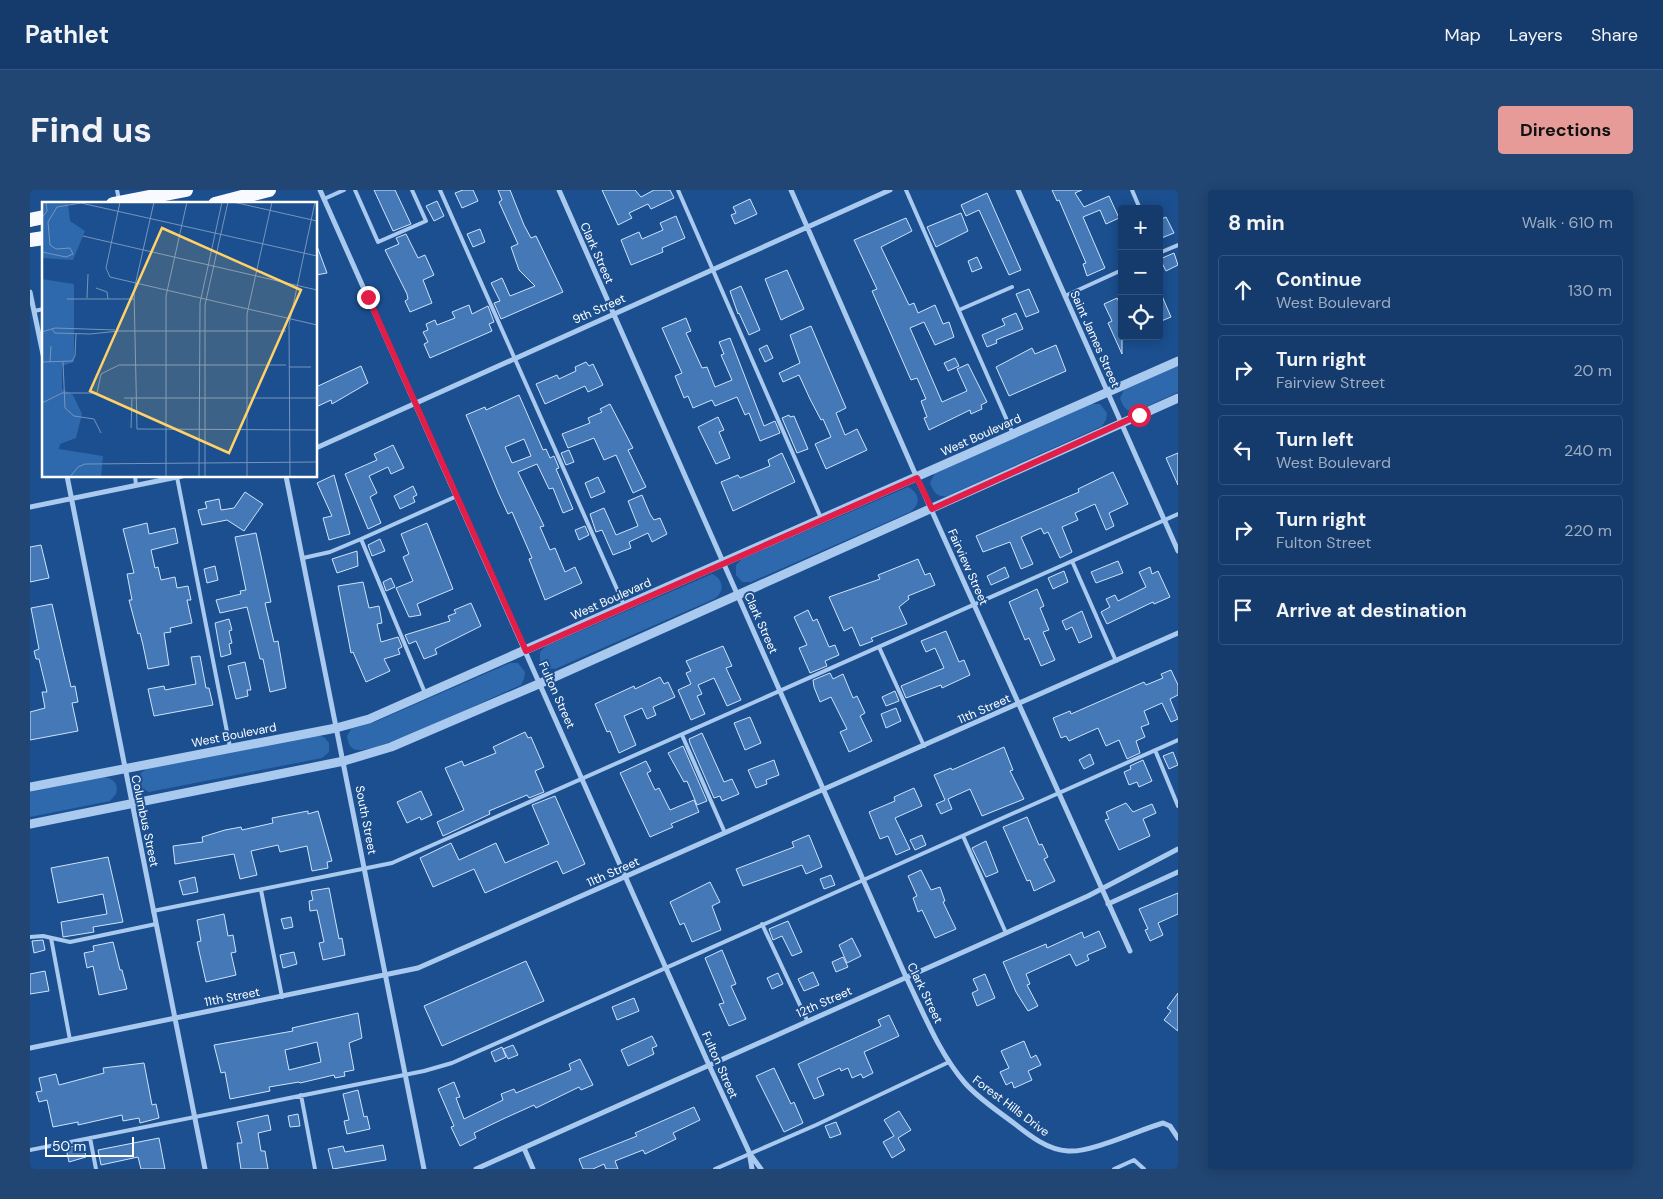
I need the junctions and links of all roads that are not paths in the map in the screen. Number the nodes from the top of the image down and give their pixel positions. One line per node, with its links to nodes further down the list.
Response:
1 (186, 190): 15 (highway)
2 (269, 190): 17 (highway)
3 (320, 190): 16 (street, Fulton Street)
4 (344, 190): 16 (lane)
5 (355, 190): 6 (lane)
6 (412, 190)
7 (440, 190): 32 (lane)
8 (559, 190): 30 (street, Clark Street)
9 (678, 190): 22 (lane)
10 (791, 190): 19 (street, Fairview Street)
11 (890, 190): 19 (street, 9th Street)
12 (906, 190): 28 (lane)
13 (1018, 190): 26 (street, Saint James Street)
14 (1132, 190): 18 (lane)
15 (116, 199)
16 (324, 199): 36 (street, Fulton Street)
17 (232, 200)
18 (1138, 205)
19 (808, 227): 22 (street, 9th Street); 45 (street, Fairview Street)
20 (1178, 245): 21 (lane)
21 (1163, 251)
22 (712, 269): 30 (street, 9th Street); 52 (lane)
23 (1118, 272): 26 (lane)
24 (1012, 287): 28 (lane)
25 (30, 292): 29 (street)
26 (1065, 296): 34 (street, Saint James Street)
27 (42, 309): 29 (lane)
28 (959, 310): 38 (lane)
29 (34, 311): 31 (street)
30 (613, 314): 32 (street, 9th Street); 58 (street, Clark Street)
31 (42, 349)
32 (515, 358): 36 (street, 9th Street); 61 (lane)
33 (1178, 361): 34 (street, West Boulevard)
34 (1108, 392): 37 (street, Saint James Street); 38 (street, West Boulevard)
35 (1178, 398): 37 (street)
36 (415, 403): 39 (street, 9th Street); 47 (street, Fulton Street)
37 (1121, 423): 50 (street); 53 (street, Saint James Street)
38 (1013, 434): 45 (street, West Boulevard)
39 (318, 447)
40 (67, 478): 48 (street, Columbus Street)
41 (134, 478): 46 (lane)
42 (174, 478): 46 (street)
43 (180, 478): 74 (lane)
44 (286, 478): 56 (street, South Street)
45 (917, 478): 50 (street, Fairview Street); 52 (street, West Boulevard)
46 (136, 485): 48 (street)
47 (457, 496): 54 (lane); 64 (street, Fulton Street)
48 (72, 498): 49 (street); 77 (street, Columbus Street)
49 (30, 507)
50 (932, 509): 59 (street); 60 (street, Fairview Street)
51 (1178, 514): 53 (lane)
52 (822, 520): 58 (street, West Boulevard)
53 (1164, 520): 55 (street, Saint James Street); 57 (lane)
54 (361, 540): 56 (lane); 68 (lane)
55 (1178, 551)
56 (303, 558): 70 (street, South Street)
57 (1072, 561): 60 (lane); 65 (lane)
58 (723, 563): 59 (street, Clark Street); 61 (street, West Boulevard)
59 (737, 595): 66 (street); 67 (street, Clark Street)
60 (974, 605): 63 (lane); 69 (street, Fairview Street)
61 (625, 607): 64 (street, West Boulevard)
62 (1178, 633): 65 (street, 11th Street)
63 (879, 647): 67 (lane); 73 (lane)
64 (526, 651): 66 (street, Fulton Street); 68 (street, West Boulevard)
65 (1116, 661): 69 (street, 11th Street)
66 (541, 683): 76 (street); 78 (street, Fulton Street)
67 (780, 691): 71 (lane); 80 (street, Clark Street)
68 (426, 695): 70 (street, West Boulevard)
69 (1018, 704): 73 (street, 11th Street); 81 (street, Fairview Street)
70 (336, 728): 74 (street, West Boulevard); 76 (street, South Street)
71 (682, 735): 78 (lane); 85 (lane)
72 (1178, 740): 75 (lane)
73 (924, 746): 80 (street, 11th Street)
74 (230, 749): 77 (street, West Boulevard)
75 (1155, 750): 81 (lane); 83 (lane)
76 (344, 761): 82 (street); 88 (street, South Street)
77 (124, 770): 79 (street, West Boulevard); 82 (street, Columbus Street)
78 (583, 779): 88 (lane); 90 (street, Fulton Street)
79 (30, 787)
80 (824, 790): 85 (street, 11th Street); 91 (street, Clark Street)
81 (1058, 794): 86 (lane); 92 (street, Fairview Street)
82 (132, 803): 84 (street); 95 (street, Columbus Street)
83 (1178, 806)
84 (30, 824)
85 (725, 833): 90 (street, 11th Street)
86 (963, 836): 91 (lane); 98 (lane)
87 (1178, 849): 92 (street, 12th Street)
88 (366, 870): 93 (lane); 103 (street, South Street)
89 (1178, 872): 94 (street)
90 (626, 877): 102 (street, Fulton Street); 103 (street, 11th Street)
91 (863, 879): 97 (lane); 104 (street, Clark Street)
92 (1101, 888): 94 (street, Fairview Street); 98 (street, 12th Street)
93 (261, 890): 95 (lane); 105 (lane)
94 (1108, 904): 101 (street, Fairview Street)
95 (153, 911): 96 (street, Columbus Street)
96 (156, 924): 100 (lane); 106 (street, Columbus Street)
97 (762, 924): 102 (lane); 107 (lane)
98 (1006, 933): 104 (street, 12th Street)
99 (30, 937): 100 (lane)
100 (51, 938): 108 (lane)
101 (1130, 951)
102 (667, 967): 111 (street, Fulton Street); 112 (lane)
103 (386, 977): 105 (street, 11th Street); 112 (street, South Street)
104 (906, 977): 107 (street, 12th Street); 110 (street, Clark Street)
105 (282, 997): 106 (street, 11th Street)
106 (175, 1019): 108 (street, 11th Street); 114 (street, Columbus Street)
107 (807, 1020): 111 (street, 12th Street)
108 (70, 1040): 109 (street, 11th Street)
109 (30, 1048)
110 (949, 1062): 116 (street, Forest Hills Drive); 119 (lane)
111 (709, 1064): 117 (street, 12th Street); 119 (street, Fulton Street)
112 (405, 1074): 113 (lane); 123 (street, South Street)
113 (300, 1095): 114 (lane); 122 (lane)
114 (194, 1116): 115 (lane); 121 (street, Columbus Street)
115 (90, 1138): 118 (lane); 120 (lane)
116 (1178, 1138)
117 (524, 1148): 124 (street, 12th Street); 125 (street)
118 (30, 1150)
119 (750, 1154): 126 (lane); 127 (street, Fulton Street); 128 (street, Fulton Street)
120 (96, 1169)
121 (205, 1169)
122 (315, 1169)
123 (424, 1169)
124 (476, 1169)
125 (533, 1169)
126 (715, 1169)
127 (752, 1169)
128 (761, 1169)
129 (1114, 1169): 130 (lane)
130 (1144, 1169)

